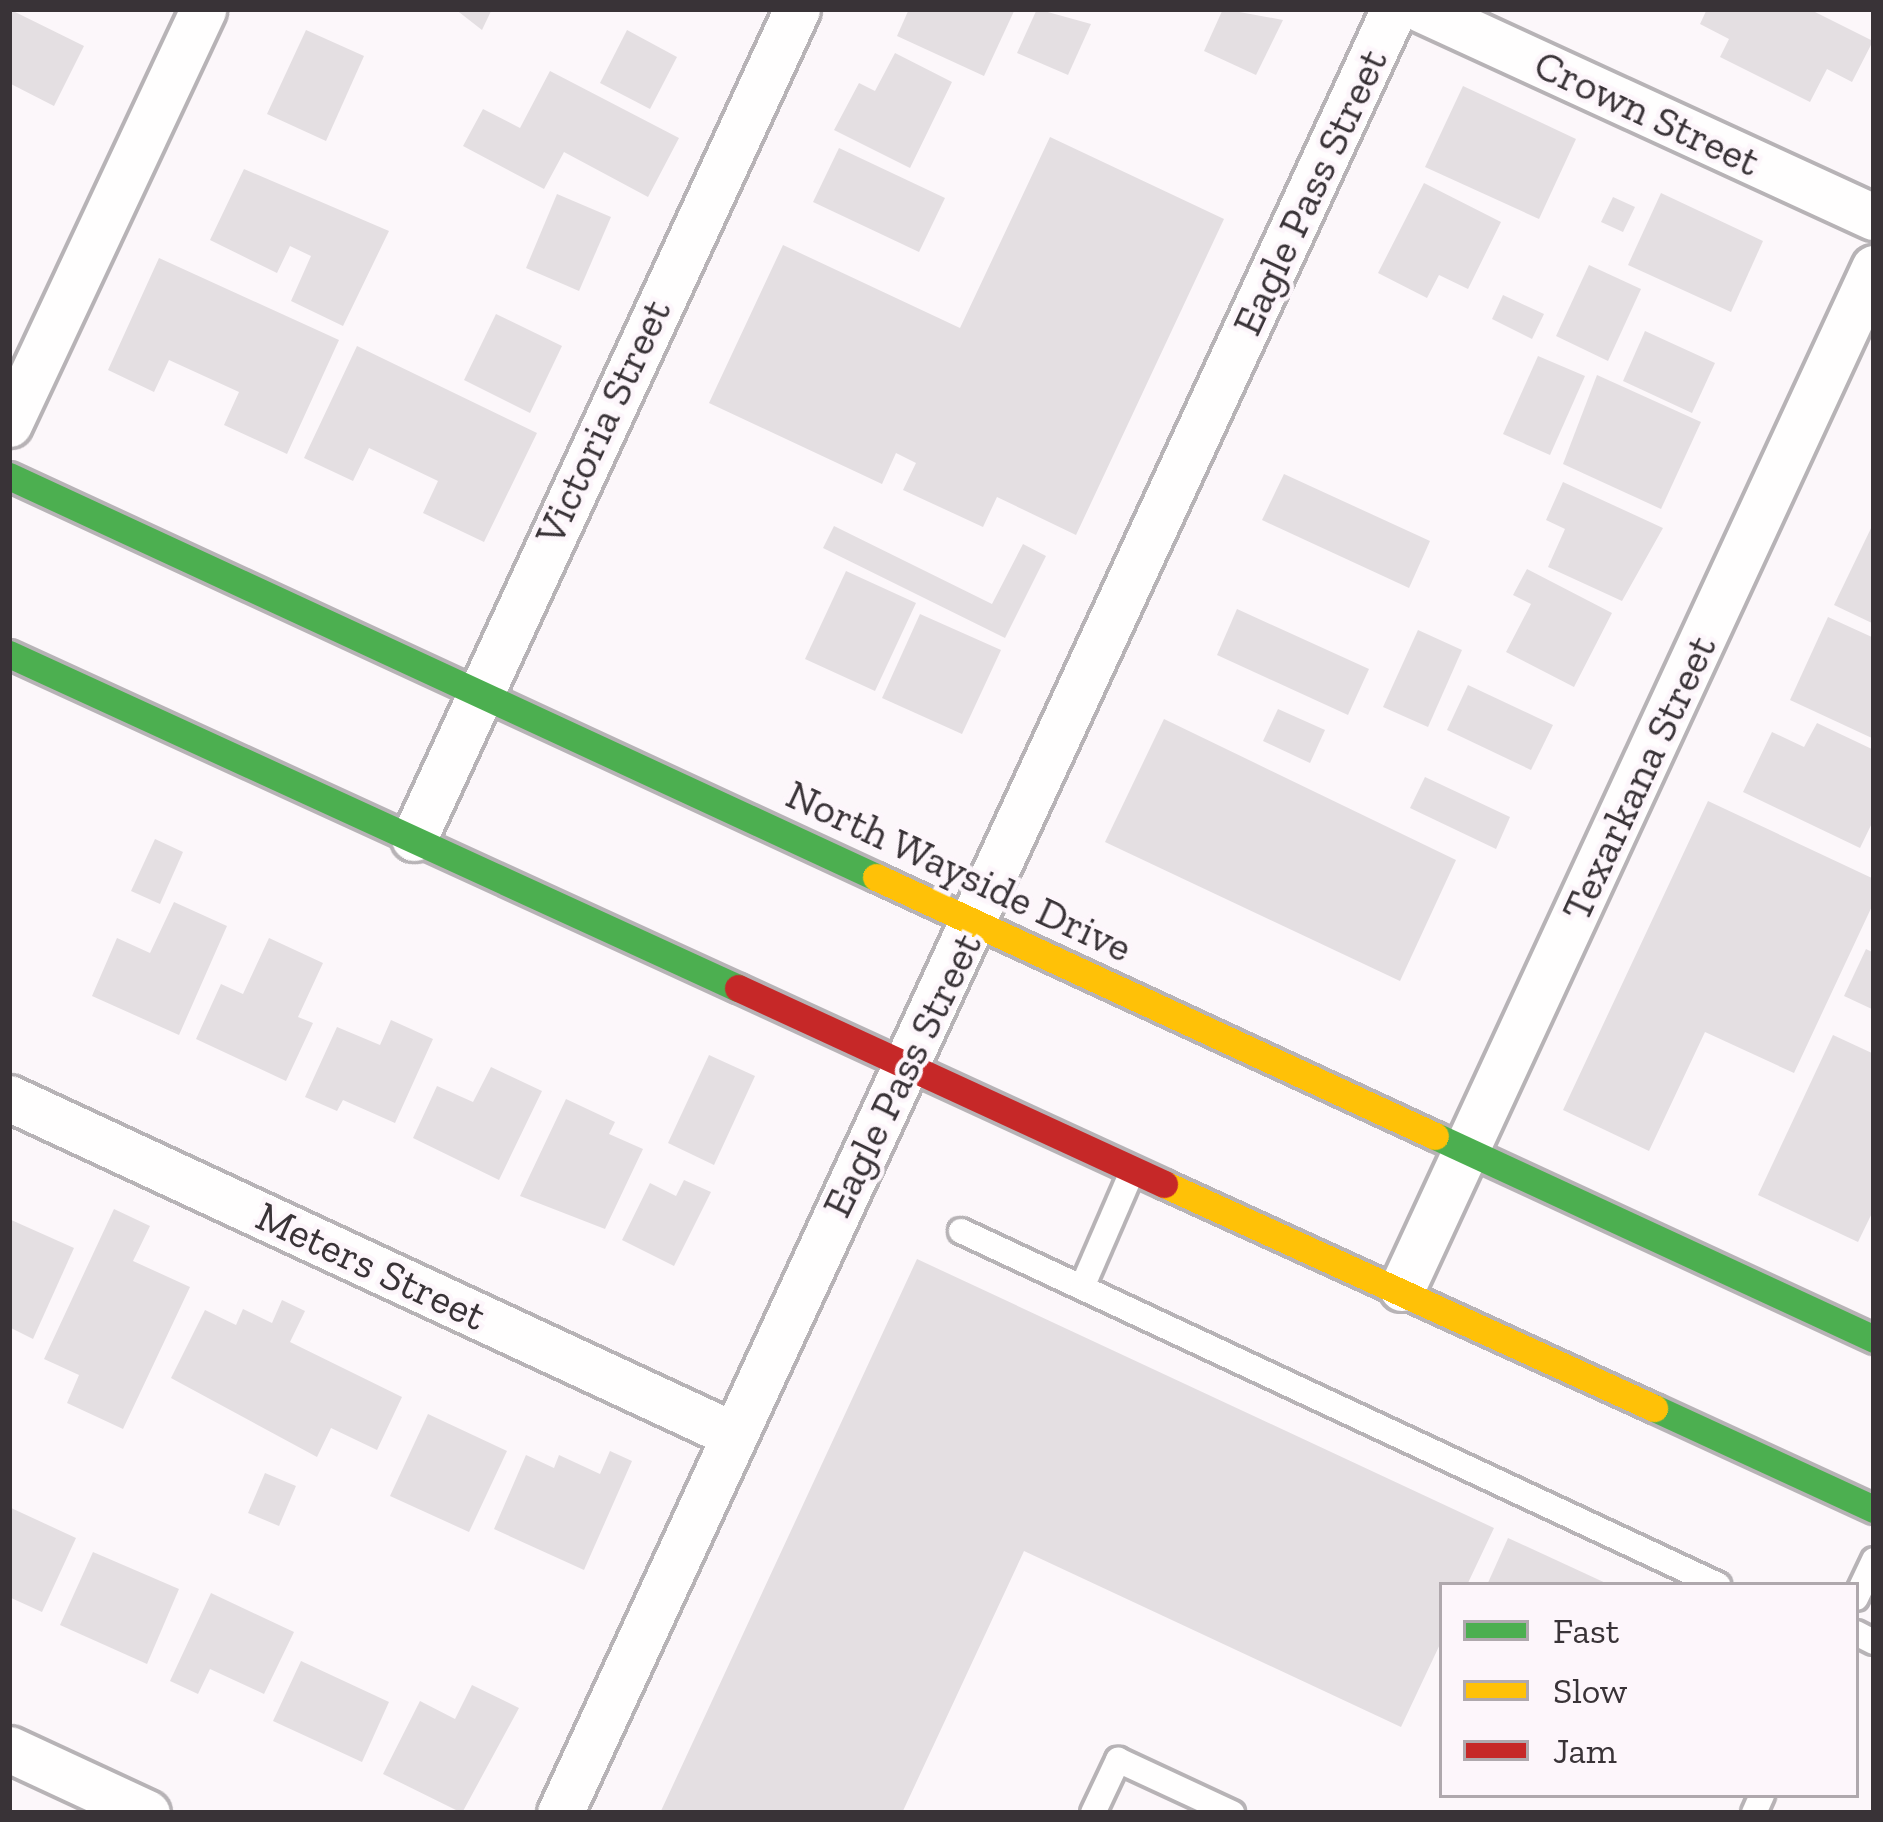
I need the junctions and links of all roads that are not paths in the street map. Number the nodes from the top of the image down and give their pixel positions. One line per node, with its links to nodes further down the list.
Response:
1 (203, 9): 7 (street)
2 (797, 9): 10 (street, Victoria Street)
3 (1394, 9): 12 (street, Eagle Pass Street)
4 (1421, 9): 5 (street, Crown Street)
5 (1874, 218)
6 (1874, 268): 15 (street, Texarkana Street)
7 (9, 424)
8 (9, 476): 10 (main road, North Wayside Drive)
9 (9, 654): 11 (main road)
10 (476, 692): 11 (street, Victoria Street); 12 (main road, North Wayside Drive)
11 (414, 838): 13 (main road)
12 (974, 925): 13 (street, Eagle Pass Street); 15 (main road, North Wayside Drive)
13 (904, 1062): 16 (main road); 21 (street, Eagle Pass Street)
14 (9, 1098): 21 (street, Meters Street)
15 (1467, 1151): 19 (street, Texarkana Street); 20 (main road, North Wayside Drive)
16 (1134, 1166): 18 (lane); 19 (main road)
17 (961, 1231): 18 (lane)
18 (1083, 1285): 24 (lane)
19 (1402, 1288): 22 (main road)
20 (1874, 1339)
21 (734, 1435): 28 (street, Eagle Pass Street)
22 (1874, 1509)
23 (1874, 1560): 25 (lane)
24 (1712, 1582)
25 (1859, 1592)
26 (9, 1749): 27 (street)
27 (147, 1813)
28 (560, 1813)
29 (1093, 1813): 30 (lane)
30 (1232, 1813)

